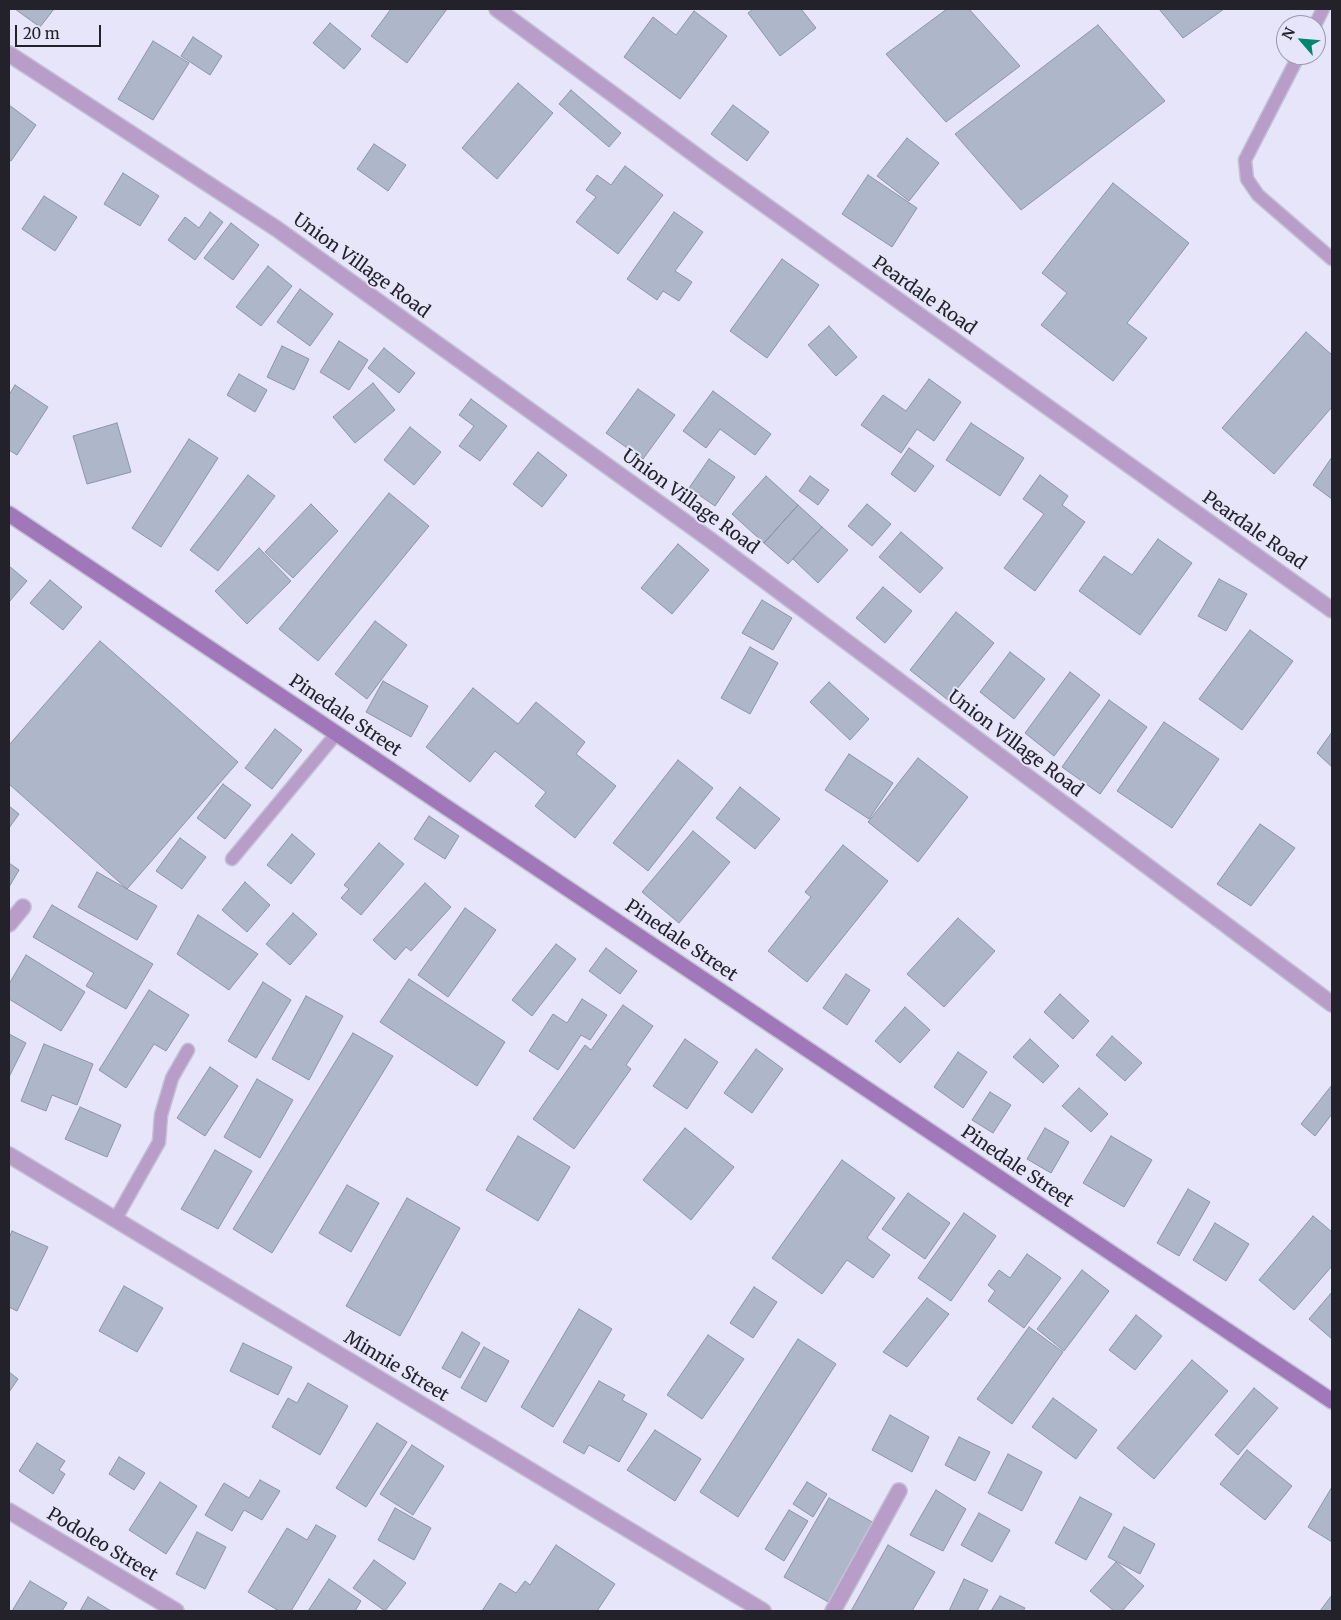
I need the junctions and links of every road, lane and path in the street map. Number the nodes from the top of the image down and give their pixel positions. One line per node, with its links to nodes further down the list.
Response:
1 (497, 9): 6 (street, Peardale Road)
2 (9, 54): 11 (street, Union Village Road)
3 (1294, 65): 4 (lane)
4 (1332, 260)
5 (9, 514): 7 (street, Pinedale Street)
6 (1332, 610)
7 (336, 733): 8 (lane); 15 (street, Pinedale Street)
8 (232, 859)
9 (22, 907): 10 (street)
10 (9, 924)
11 (1332, 1004)
12 (188, 1050): 14 (lane)
13 (9, 1155): 14 (street, Minnie Street)
14 (115, 1220): 19 (street, Minnie Street)
15 (1332, 1401)
16 (899, 1491): 20 (street)
17 (9, 1511): 18 (street, Podoleo Street)
18 (176, 1611)
19 (763, 1611)
20 (833, 1611)

